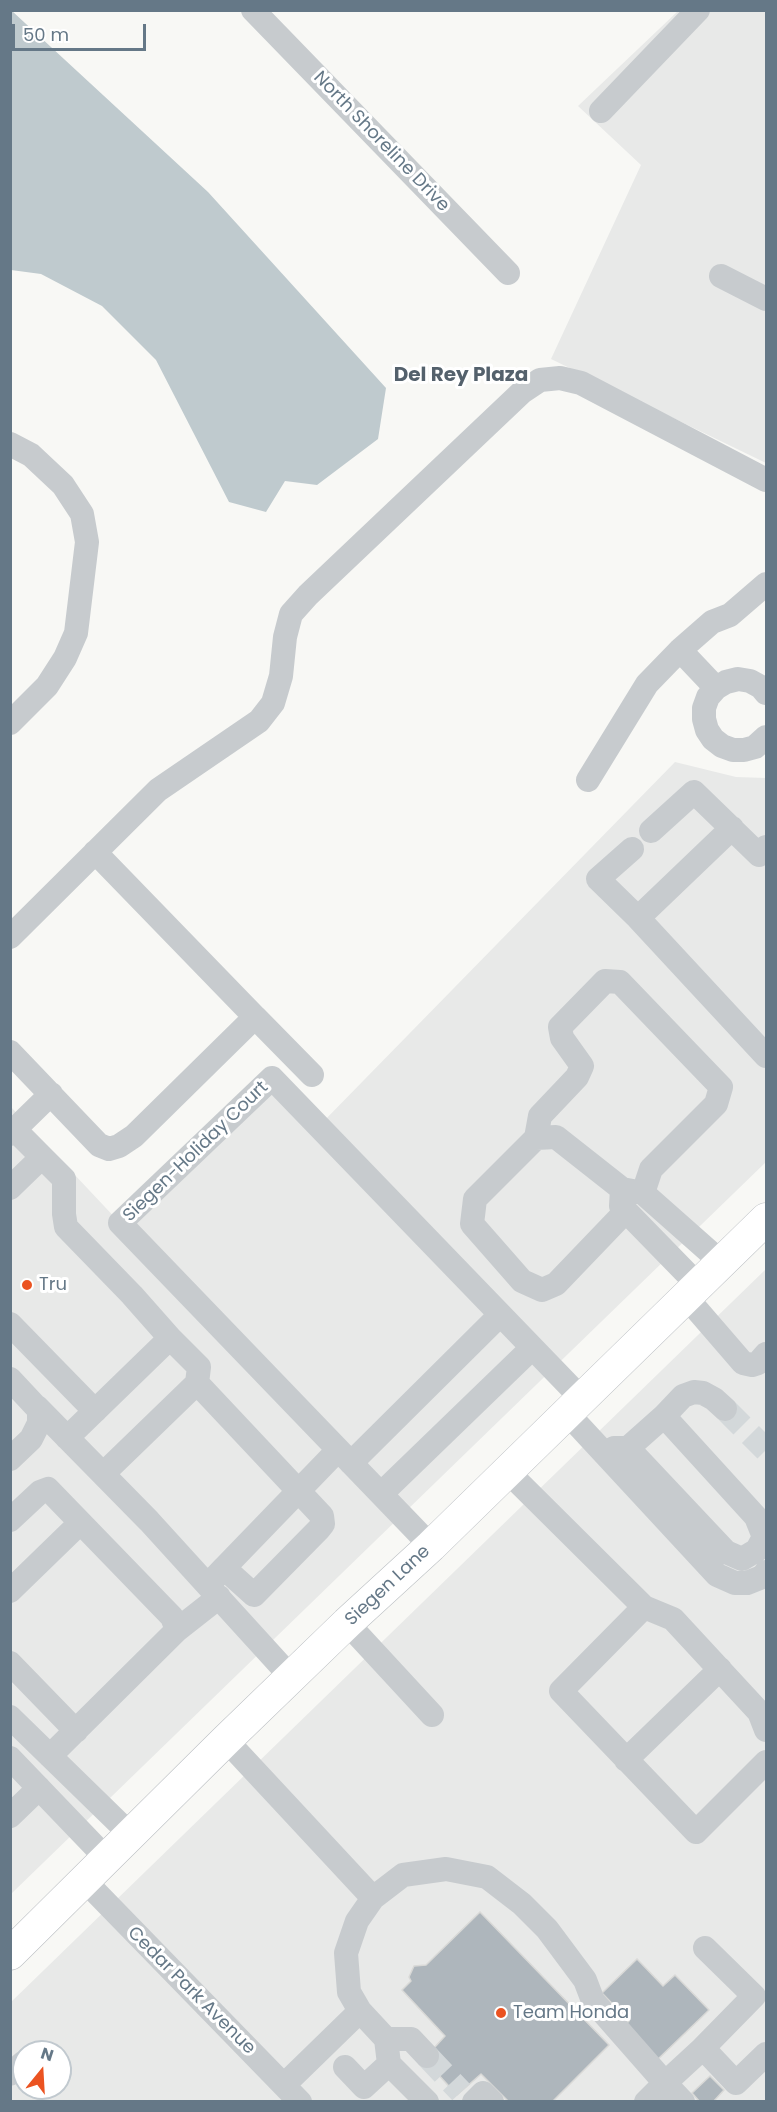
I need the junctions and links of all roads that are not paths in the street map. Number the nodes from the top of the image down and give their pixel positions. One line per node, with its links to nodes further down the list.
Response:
1 (253, 10): 4 (street, North Shoreline Drive)
2 (698, 10): 3 (street)
3 (601, 111)
4 (508, 273)
5 (721, 276): 6 (street)
6 (766, 299)
7 (10, 444): 13 (street)
8 (766, 480): 19 (street)
9 (766, 584): 10 (street)
10 (680, 650): 11 (street); 15 (street)
11 (716, 688): 12 (street); 14 (street)
12 (766, 693)
13 (10, 723)
14 (766, 740)
15 (588, 780)
16 (732, 828): 17 (street); 20 (street); 21 (street)
17 (651, 831)
18 (632, 849): 21 (street)
19 (95, 852): 22 (street); 23 (street)
20 (764, 854)
21 (638, 918): 25 (street)
22 (10, 937)
23 (255, 1017): 26 (street); 27 (street)
24 (10, 1052): 27 (street)
25 (766, 1056)
26 (312, 1075)
27 (51, 1094): 28 (street)
28 (13, 1132): 30 (street)
29 (536, 1138): 32 (street); 32 (street); 32 (street)
30 (42, 1157): 31 (street); 38 (street)
31 (10, 1188)
32 (630, 1198): 34 (street); 35 (street)
33 (764, 1226): 34 (main road, Siegen Lane)
34 (721, 1262): 35 (main road, Siegen Lane)
35 (692, 1291): 40 (street); 43 (main road, Siegen Lane)
36 (500, 1315): 39 (street, Siegen-Holiday Court); 50 (street); 50 (street, Siegen-Holiday Court)
37 (10, 1324): 46 (street)
38 (170, 1338): 42 (street); 46 (street)
39 (532, 1348): 43 (street, Siegen-Holiday Court); 55 (street)
40 (766, 1354)
41 (10, 1379): 44 (street)
42 (196, 1383): 53 (street); 54 (street)
43 (574, 1406): 49 (street, Siegen-Holiday Court); 52 (main road, Siegen Lane)
44 (37, 1407): 48 (street); 51 (street)
45 (725, 1409): 47 (street)
46 (95, 1411): 48 (street)
47 (664, 1416): 49 (street); 58 (street)
48 (67, 1438): 53 (street)
49 (617, 1451): 58 (street); 60 (street)
50 (345, 1456): 54 (street); 55 (street, Siegen-Holiday Court)
51 (10, 1459)
52 (507, 1471): 59 (main road, Siegen Lane); 63 (street)
53 (103, 1474): 61 (street)
54 (298, 1490): 61 (street); 61 (street)
55 (381, 1494): 59 (street, Siegen-Holiday Court)
56 (10, 1520): 57 (street)
57 (81, 1523): 62 (street); 65 (street)
58 (764, 1529)
59 (431, 1546): 64 (main road, Siegen Lane)
60 (766, 1572)
61 (217, 1583): 65 (street); 68 (street)
62 (10, 1591)
63 (644, 1607): 67 (street); 76 (street)
64 (347, 1623): 68 (main road, Siegen Lane); 69 (street)
65 (177, 1630): 72 (street)
66 (10, 1663): 72 (street)
67 (720, 1669): 71 (street); 76 (street)
68 (291, 1677): 73 (main road, Siegen Lane)
69 (432, 1715)
70 (10, 1717): 74 (street)
71 (766, 1730)
72 (76, 1731): 74 (street)
73 (226, 1740): 80 (main road, Siegen Lane); 83 (street)
74 (50, 1756): 80 (street)
75 (10, 1758): 78 (street)
76 (627, 1760): 77 (street)
77 (766, 1762)
78 (39, 1788): 79 (street); 81 (street)
79 (12, 1813)
80 (130, 1834): 81 (main road, Siegen Lane)
81 (106, 1858): 82 (main road, Siegen Lane)
82 (84, 1880): 85 (main road, Siegen Lane); 94 (street, Cedar Park Avenue)
83 (373, 1898): 86 (street); 93 (street)
84 (705, 1948): 88 (street)
85 (10, 1954)
86 (360, 2011): 87 (street); 94 (street)
87 (386, 2038): 90 (street); 91 (street)
88 (703, 2048): 89 (street); 93 (street)
89 (766, 2054)
90 (427, 2056)
91 (389, 2064): 95 (street); 97 (street)
92 (345, 2067): 95 (street)
93 (665, 2083): 99 (street); 100 (street)
94 (292, 2093)
95 (371, 2094)
96 (469, 2098): 98 (street)
97 (427, 2102)
98 (492, 2102)
99 (646, 2102)
100 (683, 2102)

